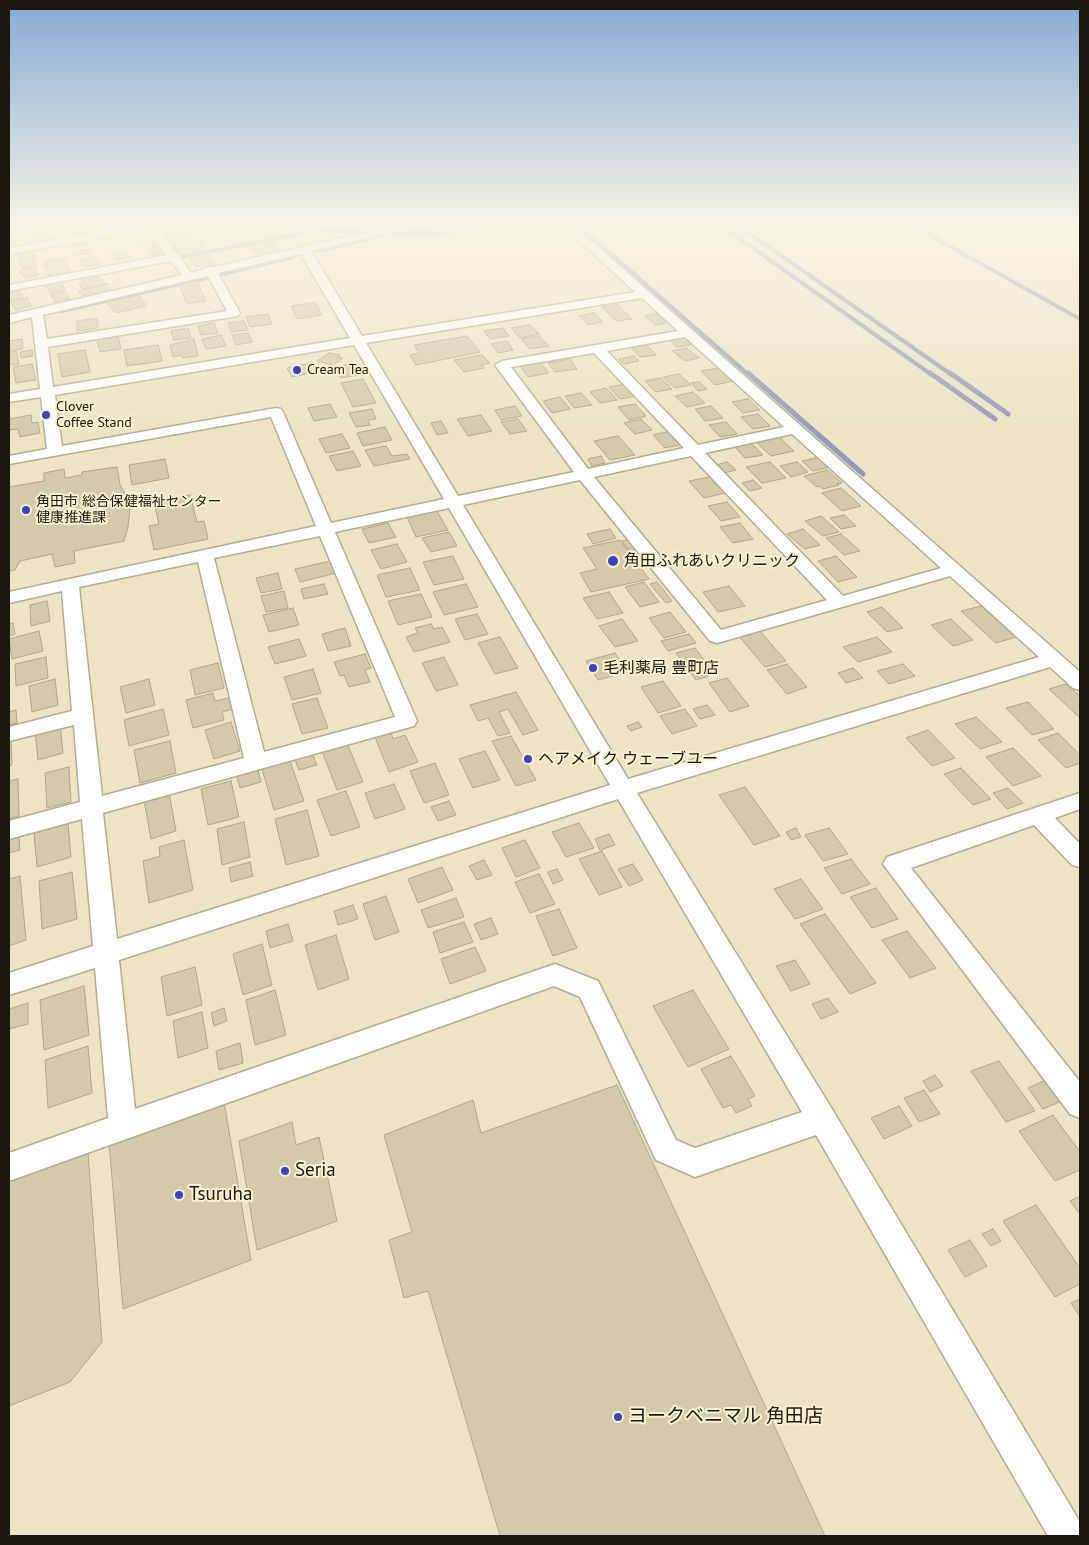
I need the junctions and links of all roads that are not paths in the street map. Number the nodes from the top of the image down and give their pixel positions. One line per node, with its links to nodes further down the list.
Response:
1 (104, 296): 6 (street)
2 (225, 296): 10 (street)
3 (332, 296): 9 (street)
4 (630, 296): 9 (street)
5 (645, 296): 8 (street)
6 (37, 312): 7 (street); 10 (street)
7 (9, 318)
8 (686, 333): 11 (street); 14 (street)
9 (359, 341): 12 (street); 19 (street)
10 (42, 344): 12 (street)
11 (598, 348): 15 (street); 18 (street)
12 (48, 392): 13 (street); 16 (street)
13 (9, 398)
14 (795, 429): 15 (street); 22 (street)
15 (694, 450): 18 (street); 25 (street)
16 (55, 452): 17 (street); 20 (street)
17 (9, 460)
18 (584, 474): 19 (street); 25 (street)
19 (454, 502): 20 (street); 31 (street)
20 (326, 529): 21 (street); 30 (street)
21 (205, 554): 23 (street); 30 (street)
22 (953, 570): 25 (street); 26 (street)
23 (70, 584): 24 (street); 28 (street)
24 (9, 596)
25 (840, 603)
26 (1054, 659): 27 (street); 31 (street)
27 (1080, 682)
28 (83, 716): 29 (street); 33 (street)
29 (9, 734)
30 (256, 762): 33 (street)
31 (622, 788): 37 (street); 40 (street)
32 (1080, 801): 34 (street)
33 (92, 808): 35 (street); 37 (street)
34 (1039, 816): 36 (street); 39 (street)
35 (9, 830)
36 (1080, 858)
37 (106, 954): 38 (street); 41 (street)
38 (9, 984)
39 (1080, 1104)
40 (822, 1119): 41 (street); 43 (street)
41 (123, 1127): 42 (street)
42 (9, 1167)
43 (1068, 1536)

